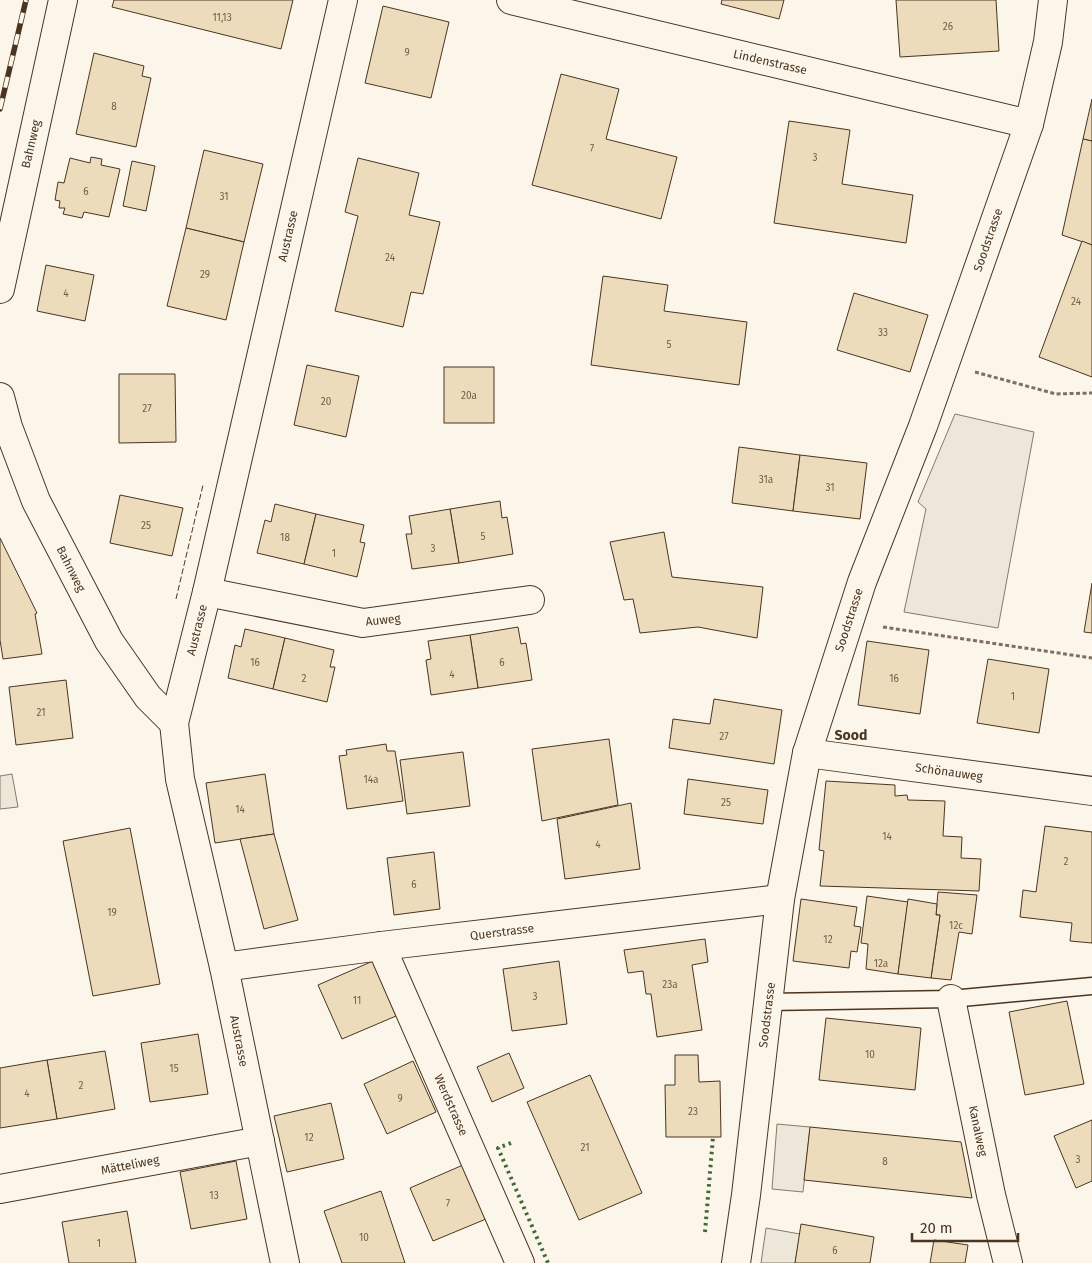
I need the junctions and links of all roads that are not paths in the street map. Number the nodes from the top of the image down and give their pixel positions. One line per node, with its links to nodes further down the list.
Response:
1 (63, 0): 6 (street, Bahnweg)
2 (343, 0): 8 (street, Austrasse)
3 (511, 0): 5 (street, Lindenstrasse)
4 (1052, 0): 5 (street, Soodstrasse)
5 (1029, 124): 11 (street, Soodstrasse)
6 (0, 289)
7 (0, 397): 10 (street, Bahnweg)
8 (207, 592): 9 (street, Auweg); 10 (street, Austrasse)
9 (530, 600)
10 (174, 723): 15 (street, Austrasse)
11 (807, 753): 12 (street, Schönauweg); 13 (street, Soodstrasse)
12 (1092, 791)
13 (780, 900): 14 (street, Querstrasse); 18 (street, Soodstrasse)
14 (381, 946): 15 (street, Querstrasse); 22 (street, Werdstrasse)
15 (224, 967): 19 (street, Austrasse)
16 (1092, 986): 17 (lane)
17 (951, 999): 18 (lane); 24 (street, Kanalweg)
18 (768, 1002): 23 (street, Soodstrasse)
19 (260, 1141): 20 (street, Mätteliweg); 21 (street, Austrasse)
20 (0, 1189)
21 (285, 1263)
22 (520, 1263)
23 (736, 1263)
24 (1008, 1263)

